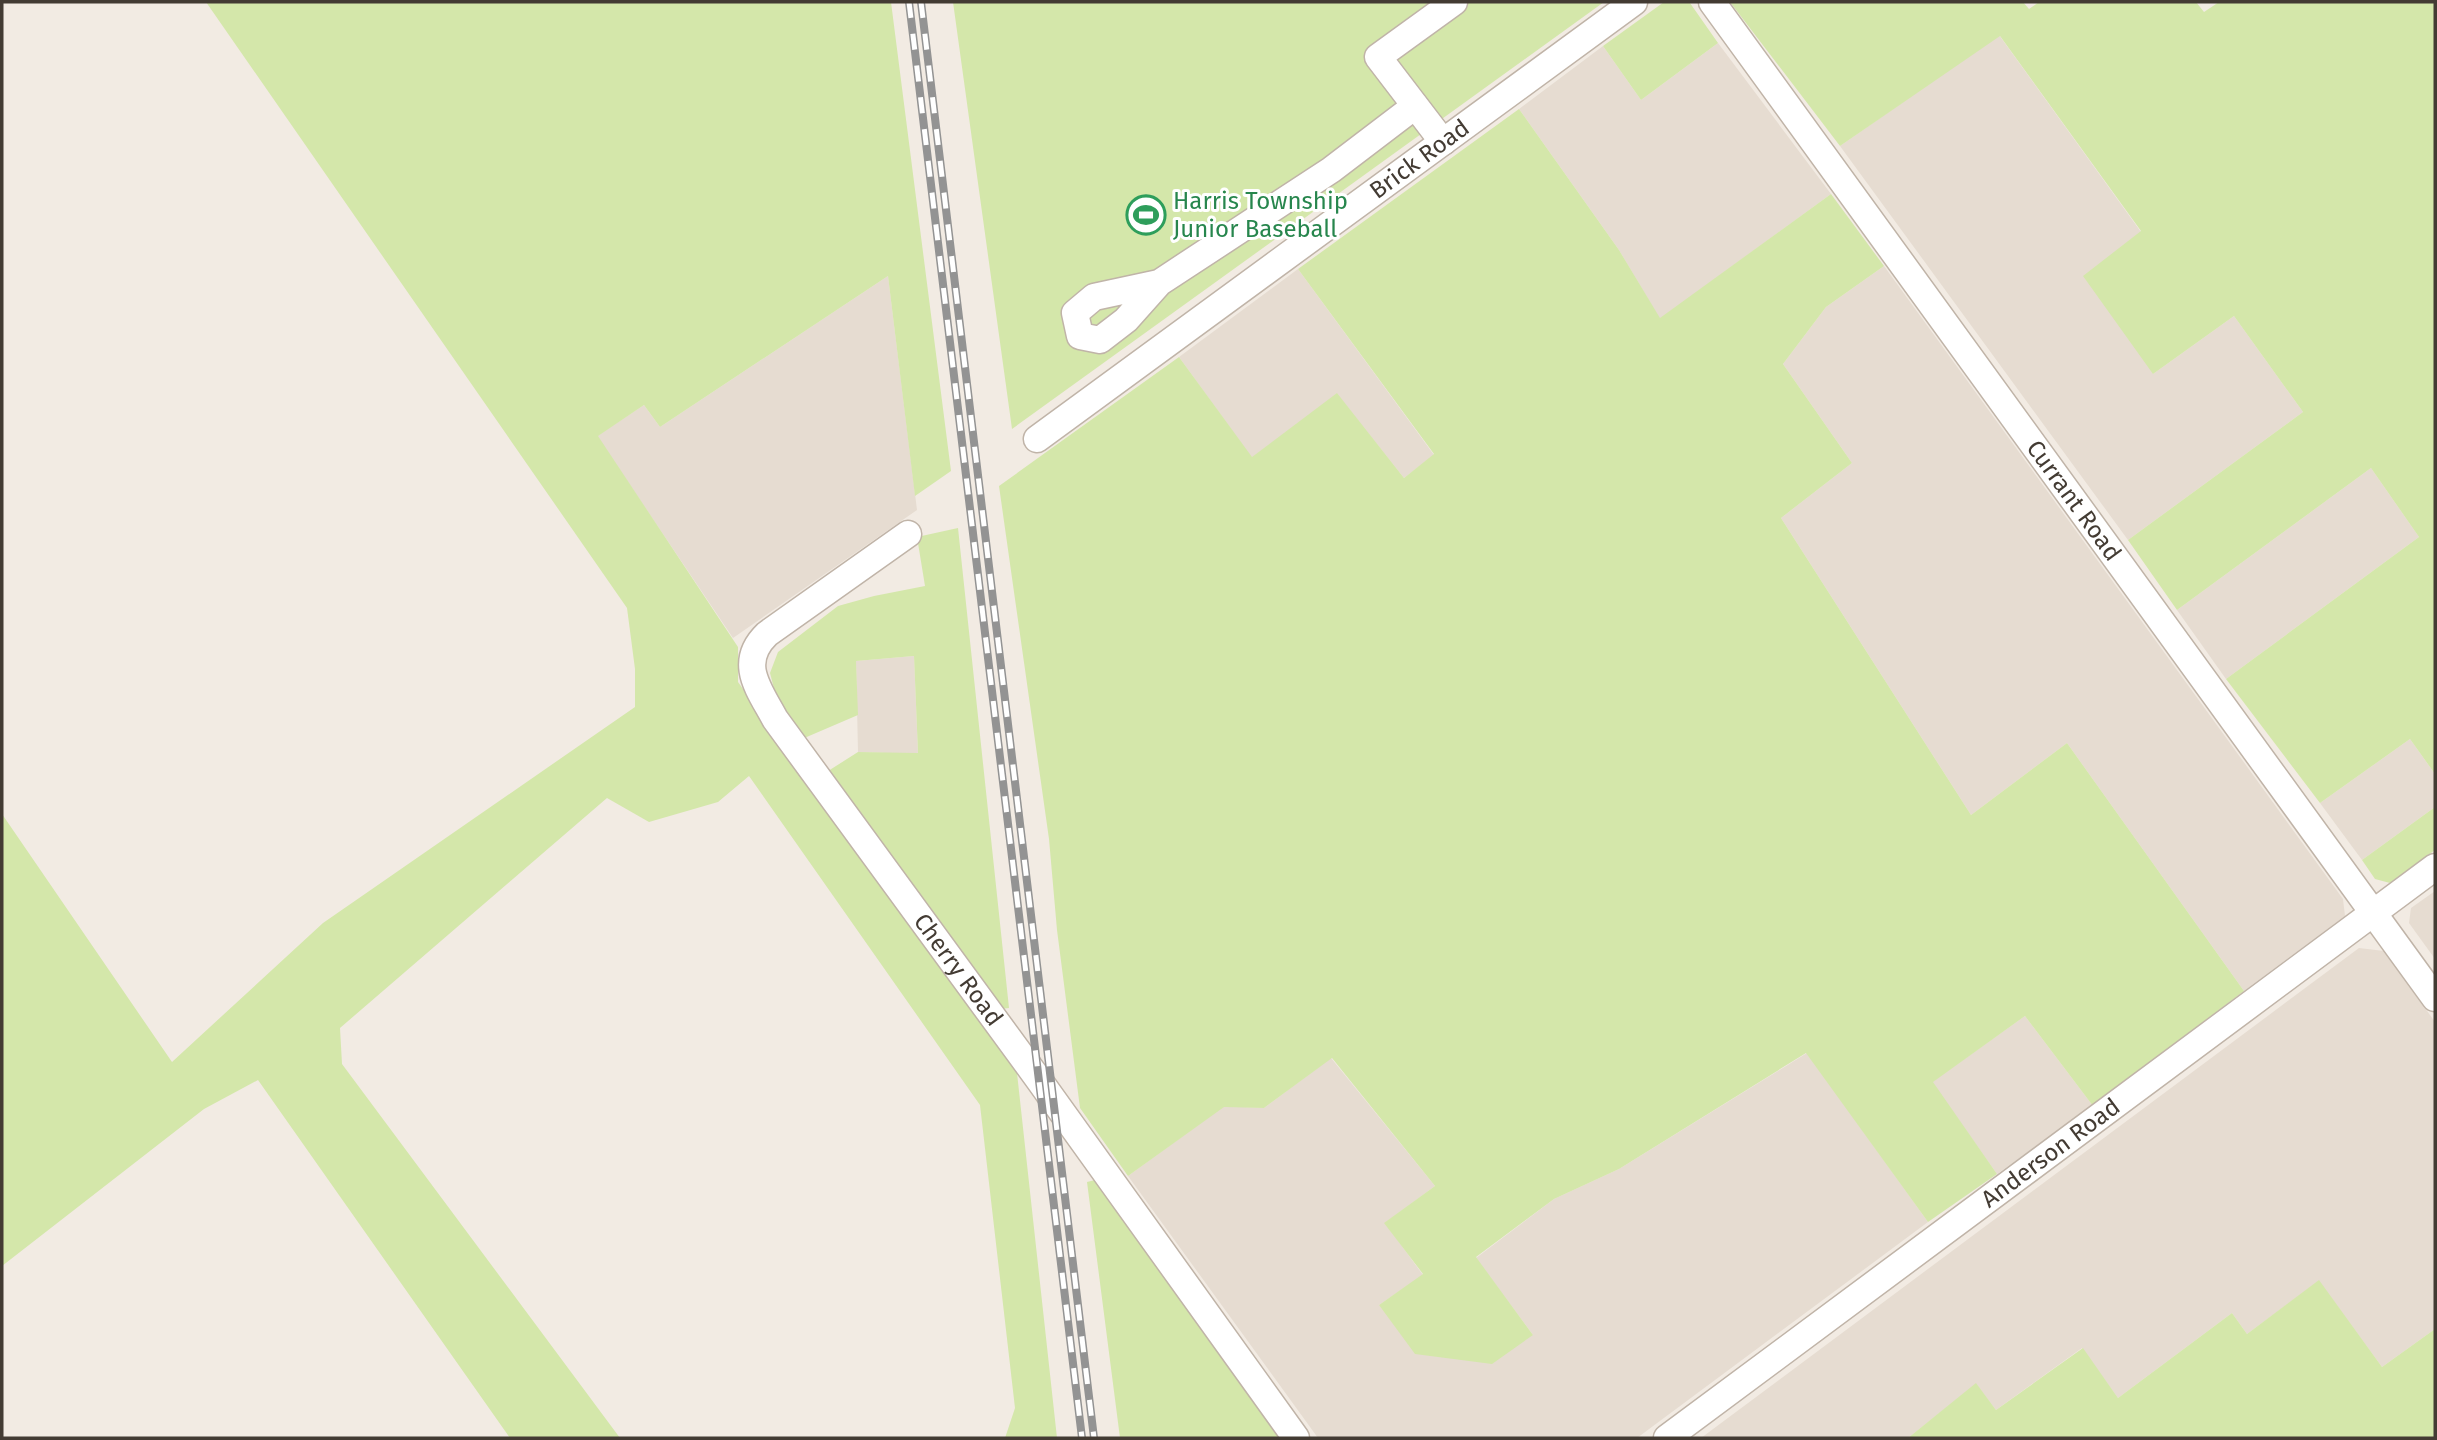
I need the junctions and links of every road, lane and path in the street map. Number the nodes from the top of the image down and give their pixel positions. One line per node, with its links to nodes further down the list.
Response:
1 (1454, 2): 4 (street)
2 (1634, 2): 5 (street, Brick Road)
3 (1712, 2): 10 (street, Currant Road)
4 (1415, 106): 5 (street); 6 (street)
5 (1443, 142): 7 (street, Brick Road)
6 (1159, 283)
7 (1037, 439)
8 (908, 534): 12 (street, Cherry Road)
9 (2435, 867): 10 (street, Anderson Road)
10 (2373, 913): 11 (street, Currant Road); 13 (street, Anderson Road)
11 (2435, 998)
12 (1296, 1438)
13 (1667, 1438)

